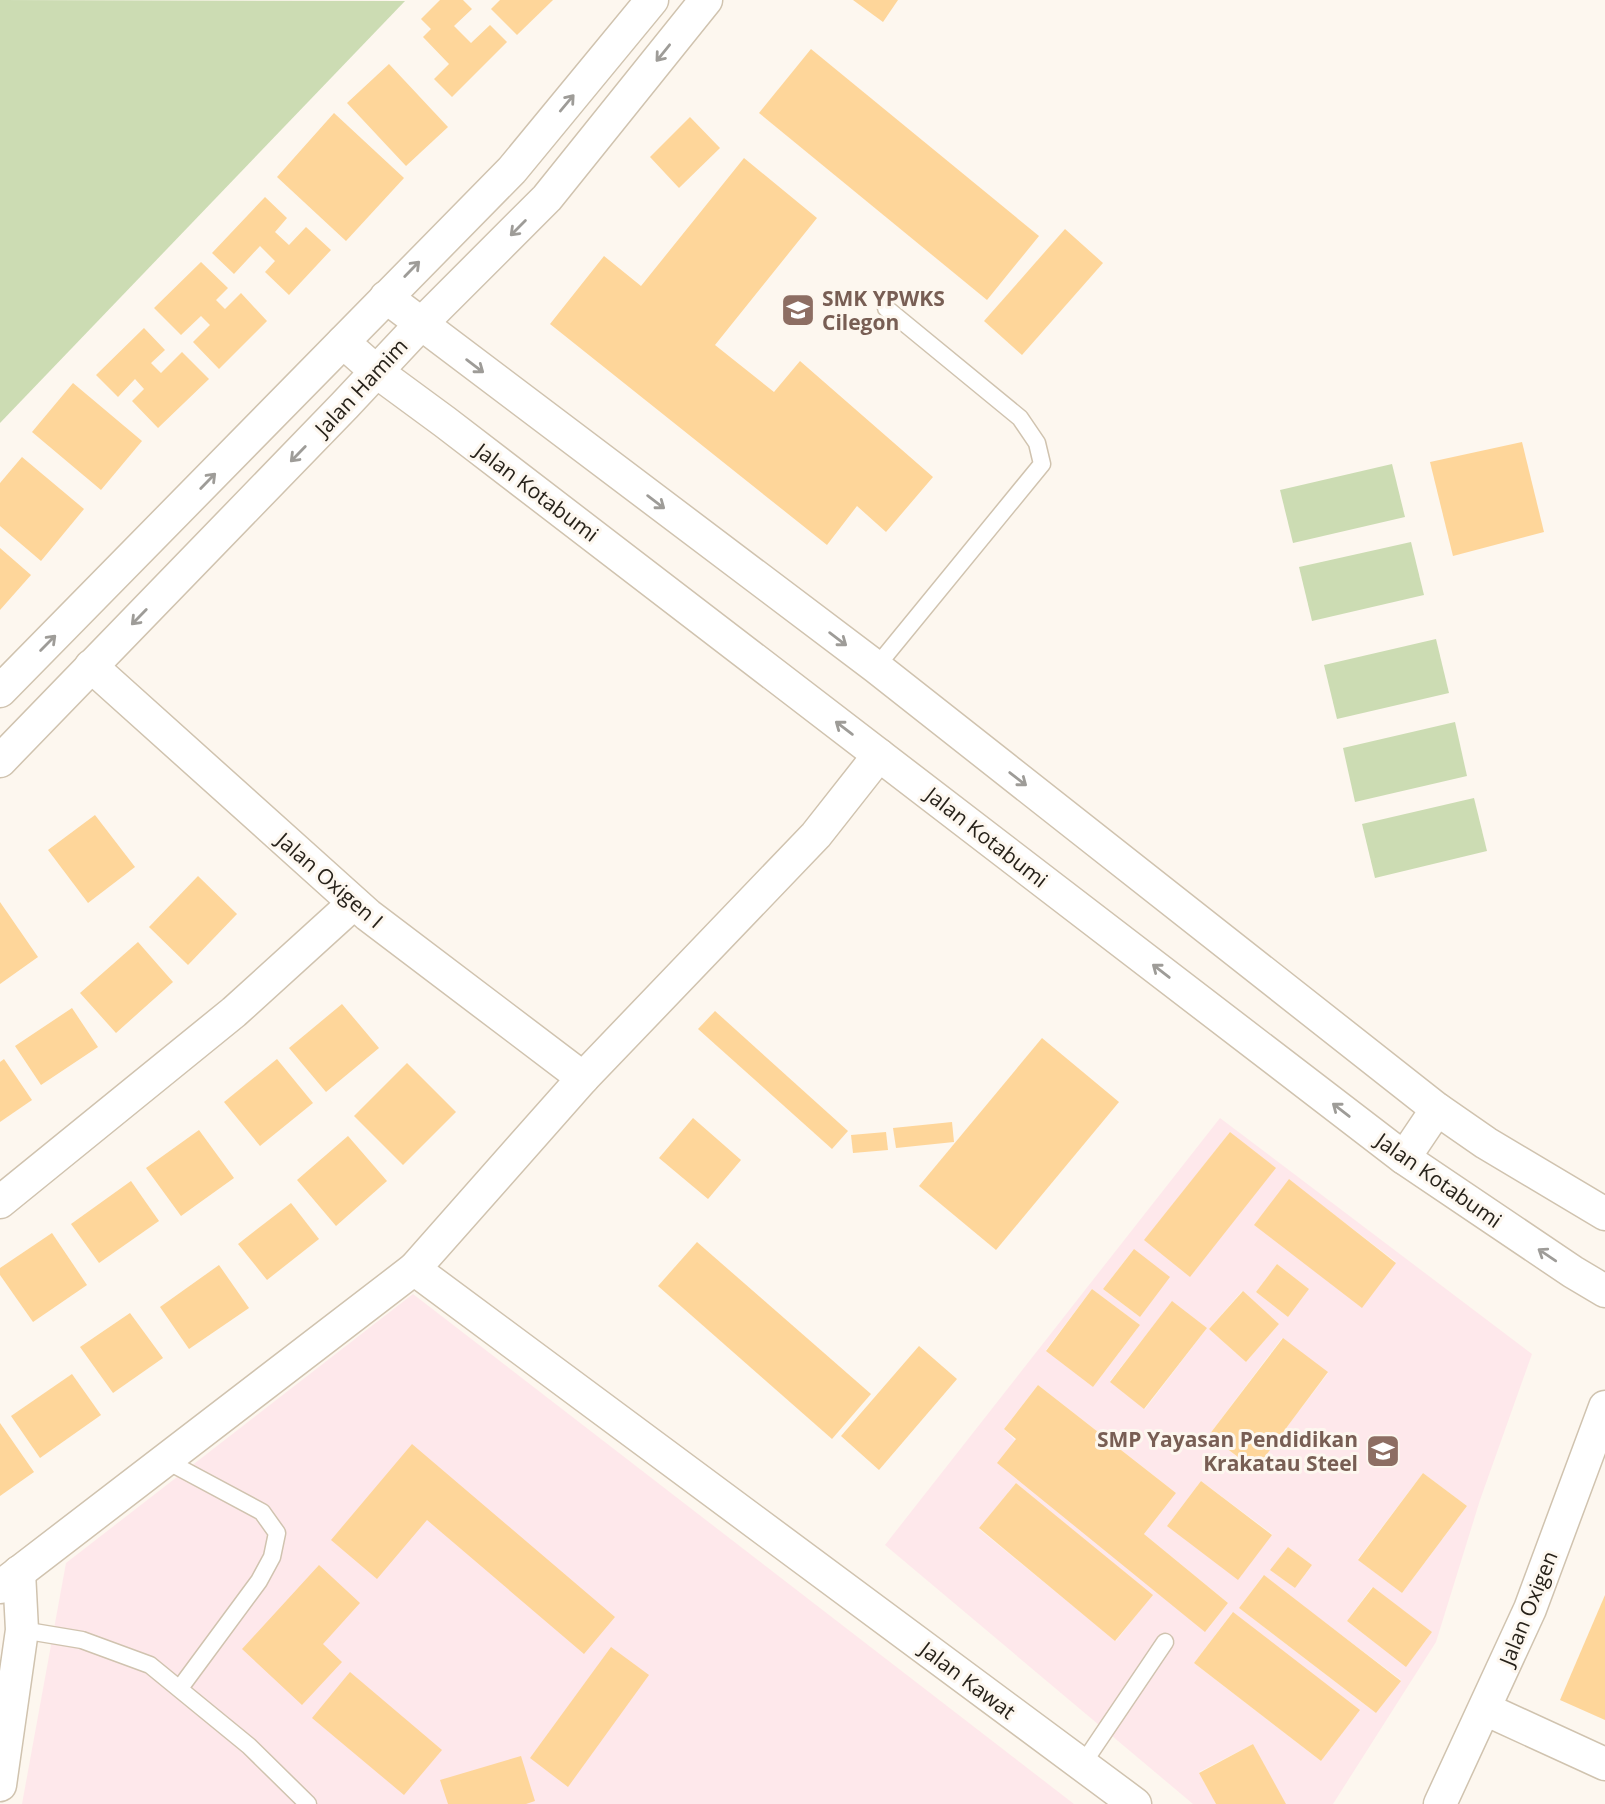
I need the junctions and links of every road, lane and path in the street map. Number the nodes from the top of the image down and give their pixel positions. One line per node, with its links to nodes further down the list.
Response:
1 (652, 0): 3 (street, Jalan Hamim, one-way to 1)
2 (706, 0): 5 (street, Jalan Hamim, one-way to 5)
3 (386, 297): 5 (street); 6 (street, Jalan Hamim)
4 (886, 308): 9 (lane)
5 (420, 325): 7 (street, Jalan Hamim); 9 (street, one-way to 9)
6 (343, 342): 7 (street, Jalan Kotabumi); 10 (street, Jalan Hamim, one-way to 6)
7 (377, 372): 8 (street, Jalan Hamim, one-way to 8); 11 (street, Jalan Kotabumi, one-way to 7)
8 (91, 666): 12 (street, Jalan Hamim); 13 (street, Jalan Oxigen I)
9 (876, 667): 15 (street, one-way to 15)
10 (0, 691)
11 (879, 755): 14 (street); 16 (street, Jalan Kotabumi, one-way to 11)
12 (0, 761)
13 (354, 903): 14 (street, Jalan Oxigen I); 17 (street)
14 (583, 1078): 19 (street)
15 (1437, 1109): 16 (street); 18 (street)
16 (1404, 1158): 20 (street, Jalan Kotabumi, one-way to 16)
17 (0, 1202)
18 (1605, 1214)
19 (414, 1269): 22 (street); 29 (street, Jalan Kawat)
20 (1605, 1291)
21 (1605, 1407): 27 (street, Jalan Oxigen)
22 (165, 1460): 23 (street); 26 (lane)
23 (10, 1579): 24 (street)
24 (22, 1630): 26 (lane); 30 (street)
25 (1165, 1642): 29 (lane)
26 (180, 1688): 31 (lane)
27 (1485, 1709): 28 (street); 33 (street, Jalan Oxigen)
28 (1605, 1764)
29 (1082, 1765): 32 (street, Jalan Kawat)
30 (0, 1785)
31 (308, 1804)
32 (1135, 1804)
33 (1440, 1804)

